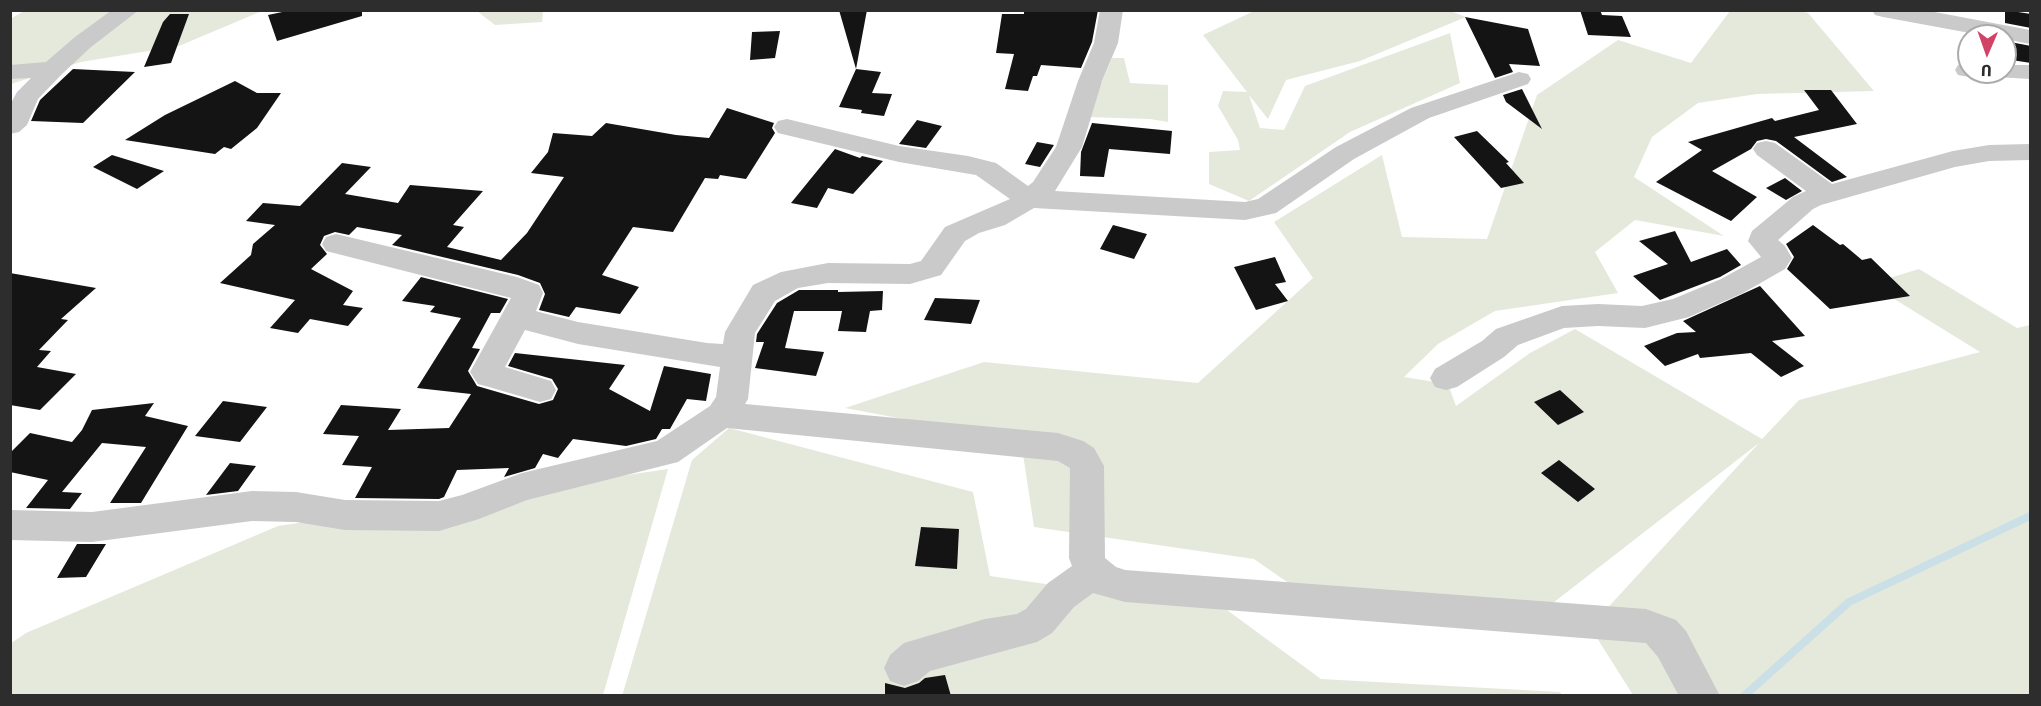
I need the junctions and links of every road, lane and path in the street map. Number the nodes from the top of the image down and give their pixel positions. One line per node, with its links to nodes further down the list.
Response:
1 (128, 10): 5 (street)
2 (1112, 10): 13 (street)
3 (1883, 10): 4 (street)
4 (2031, 37)
5 (53, 69): 6 (street); 8 (street)
6 (10, 72)
7 (1519, 79): 13 (street)
8 (10, 126)
9 (787, 127): 13 (street)
10 (1766, 149): 12 (street)
11 (2031, 152): 12 (street)
12 (1828, 194): 17 (street)
13 (1028, 199): 16 (street)
14 (336, 244): 15 (street)
15 (520, 313): 16 (street); 18 (street)
16 (736, 356): 19 (street)
17 (1446, 378)
18 (540, 390)
19 (722, 415): 20 (street); 21 (street)
20 (10, 525)
21 (1093, 572): 22 (street); 23 (street)
22 (904, 668)
23 (1700, 696)

